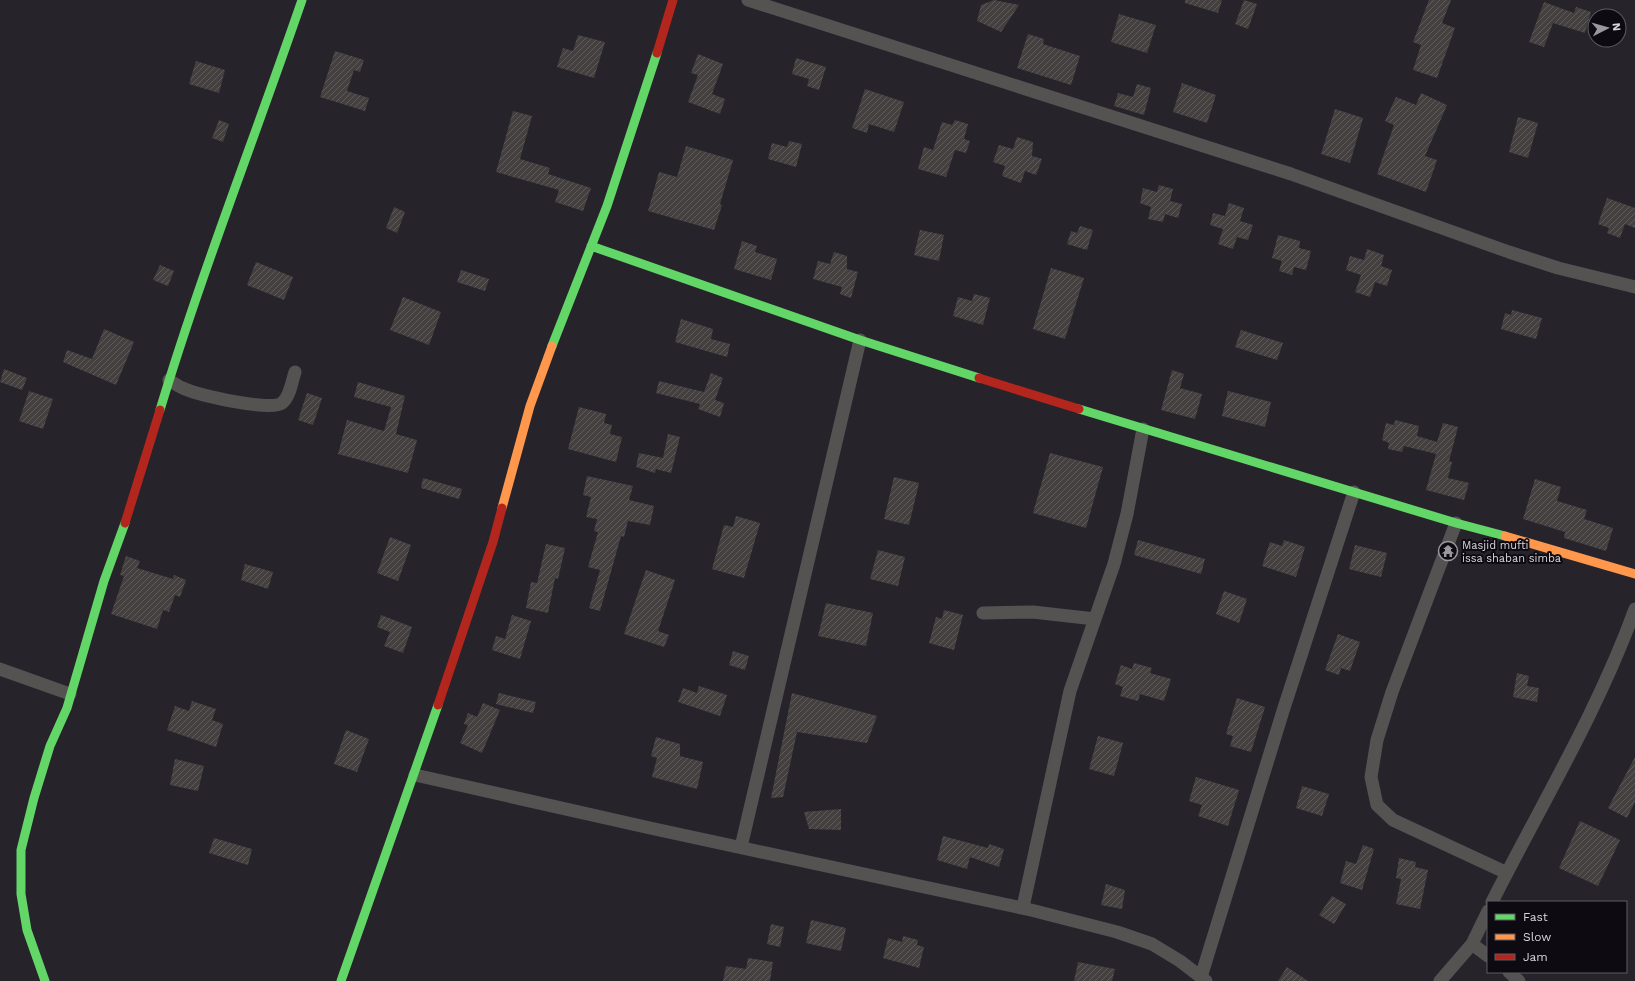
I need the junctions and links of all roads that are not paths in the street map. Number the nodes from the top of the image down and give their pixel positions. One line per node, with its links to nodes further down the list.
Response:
1 (302, 0): 8 (street)
2 (672, 0): 4 (street)
3 (748, 0): 5 (street)
4 (591, 246): 6 (street); 18 (street)
5 (1635, 287)
6 (860, 340): 9 (street); 19 (street)
7 (295, 372): 8 (street)
8 (169, 380): 17 (street)
9 (1143, 429): 10 (street); 15 (street)
10 (1354, 492): 11 (street); 27 (street)
11 (1456, 523): 12 (street); 20 (street)
12 (1635, 574)
13 (1635, 609): 20 (street)
14 (983, 613): 15 (street)
15 (1095, 619): 22 (street)
16 (0, 669): 17 (street)
17 (70, 694): 28 (street)
18 (415, 775): 19 (street); 29 (street)
19 (741, 847): 22 (street)
20 (1507, 873): 21 (street)
21 (1493, 901)
22 (1022, 907): 27 (street)
23 (1487, 913): 24 (street)
24 (1472, 944): 25 (street); 30 (street)
25 (1487, 955)
26 (1509, 973): 31 (street)
27 (1204, 979)
28 (45, 981)
29 (341, 981)
30 (1440, 981)
31 (1519, 981)

